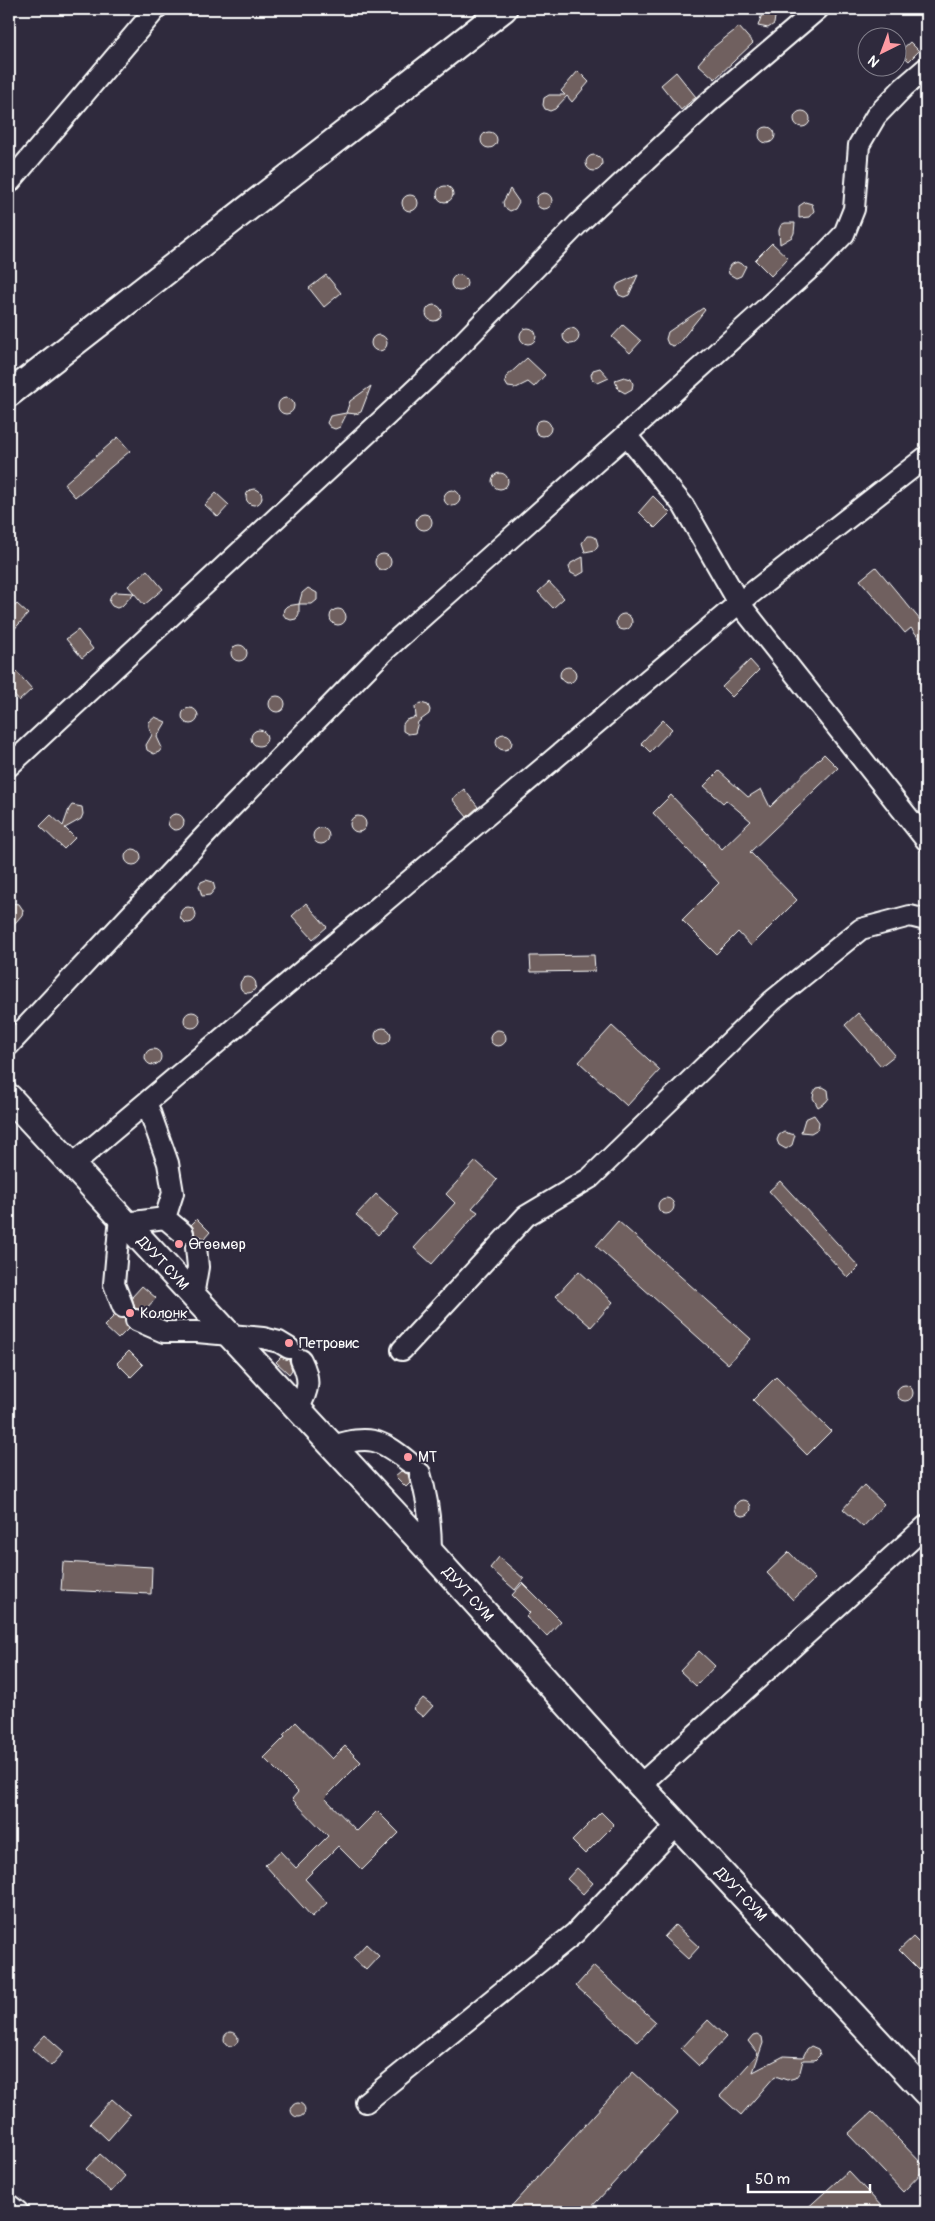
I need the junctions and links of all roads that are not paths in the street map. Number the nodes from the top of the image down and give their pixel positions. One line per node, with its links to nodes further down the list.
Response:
1 (156, 9): 5 (street)
2 (504, 9): 6 (main road)
3 (818, 9): 10 (street)
4 (926, 68): 7 (street)
5 (9, 183)
6 (9, 394)
7 (626, 435): 9 (street); 13 (street)
8 (926, 457): 9 (street)
9 (739, 603): 11 (street); 15 (street)
10 (9, 766)
11 (926, 840)
12 (926, 920): 21 (street)
13 (9, 1045)
14 (9, 1097): 16 (main road, ДУУТ СУМ)
15 (147, 1104): 16 (street); 17 (street)
16 (72, 1165): 18 (main road, ДУУТ СУМ)
17 (165, 1218): 18 (street); 19 (street)
18 (123, 1220): 19 (main road, ДУУТ СУМ); 20 (street)
19 (193, 1296): 20 (main road, ДУУТ СУМ)
20 (229, 1334): 22 (main road, ДУУТ СУМ); 22 (street)
21 (402, 1350)
22 (298, 1409): 23 (main road, ДУУТ СУМ)
23 (333, 1446): 25 (main road, ДУУТ СУМ); 25 (street)
24 (926, 1526): 26 (street)
25 (431, 1553): 26 (main road, ДУУТ СУМ)
26 (640, 1785): 27 (main road, ДУУТ СУМ)
27 (677, 1825): 28 (main road, ДУУТ СУМ); 29 (street)
28 (926, 2093)
29 (366, 2102)
30 (9, 2205): 31 (street)
31 (18, 2212)

